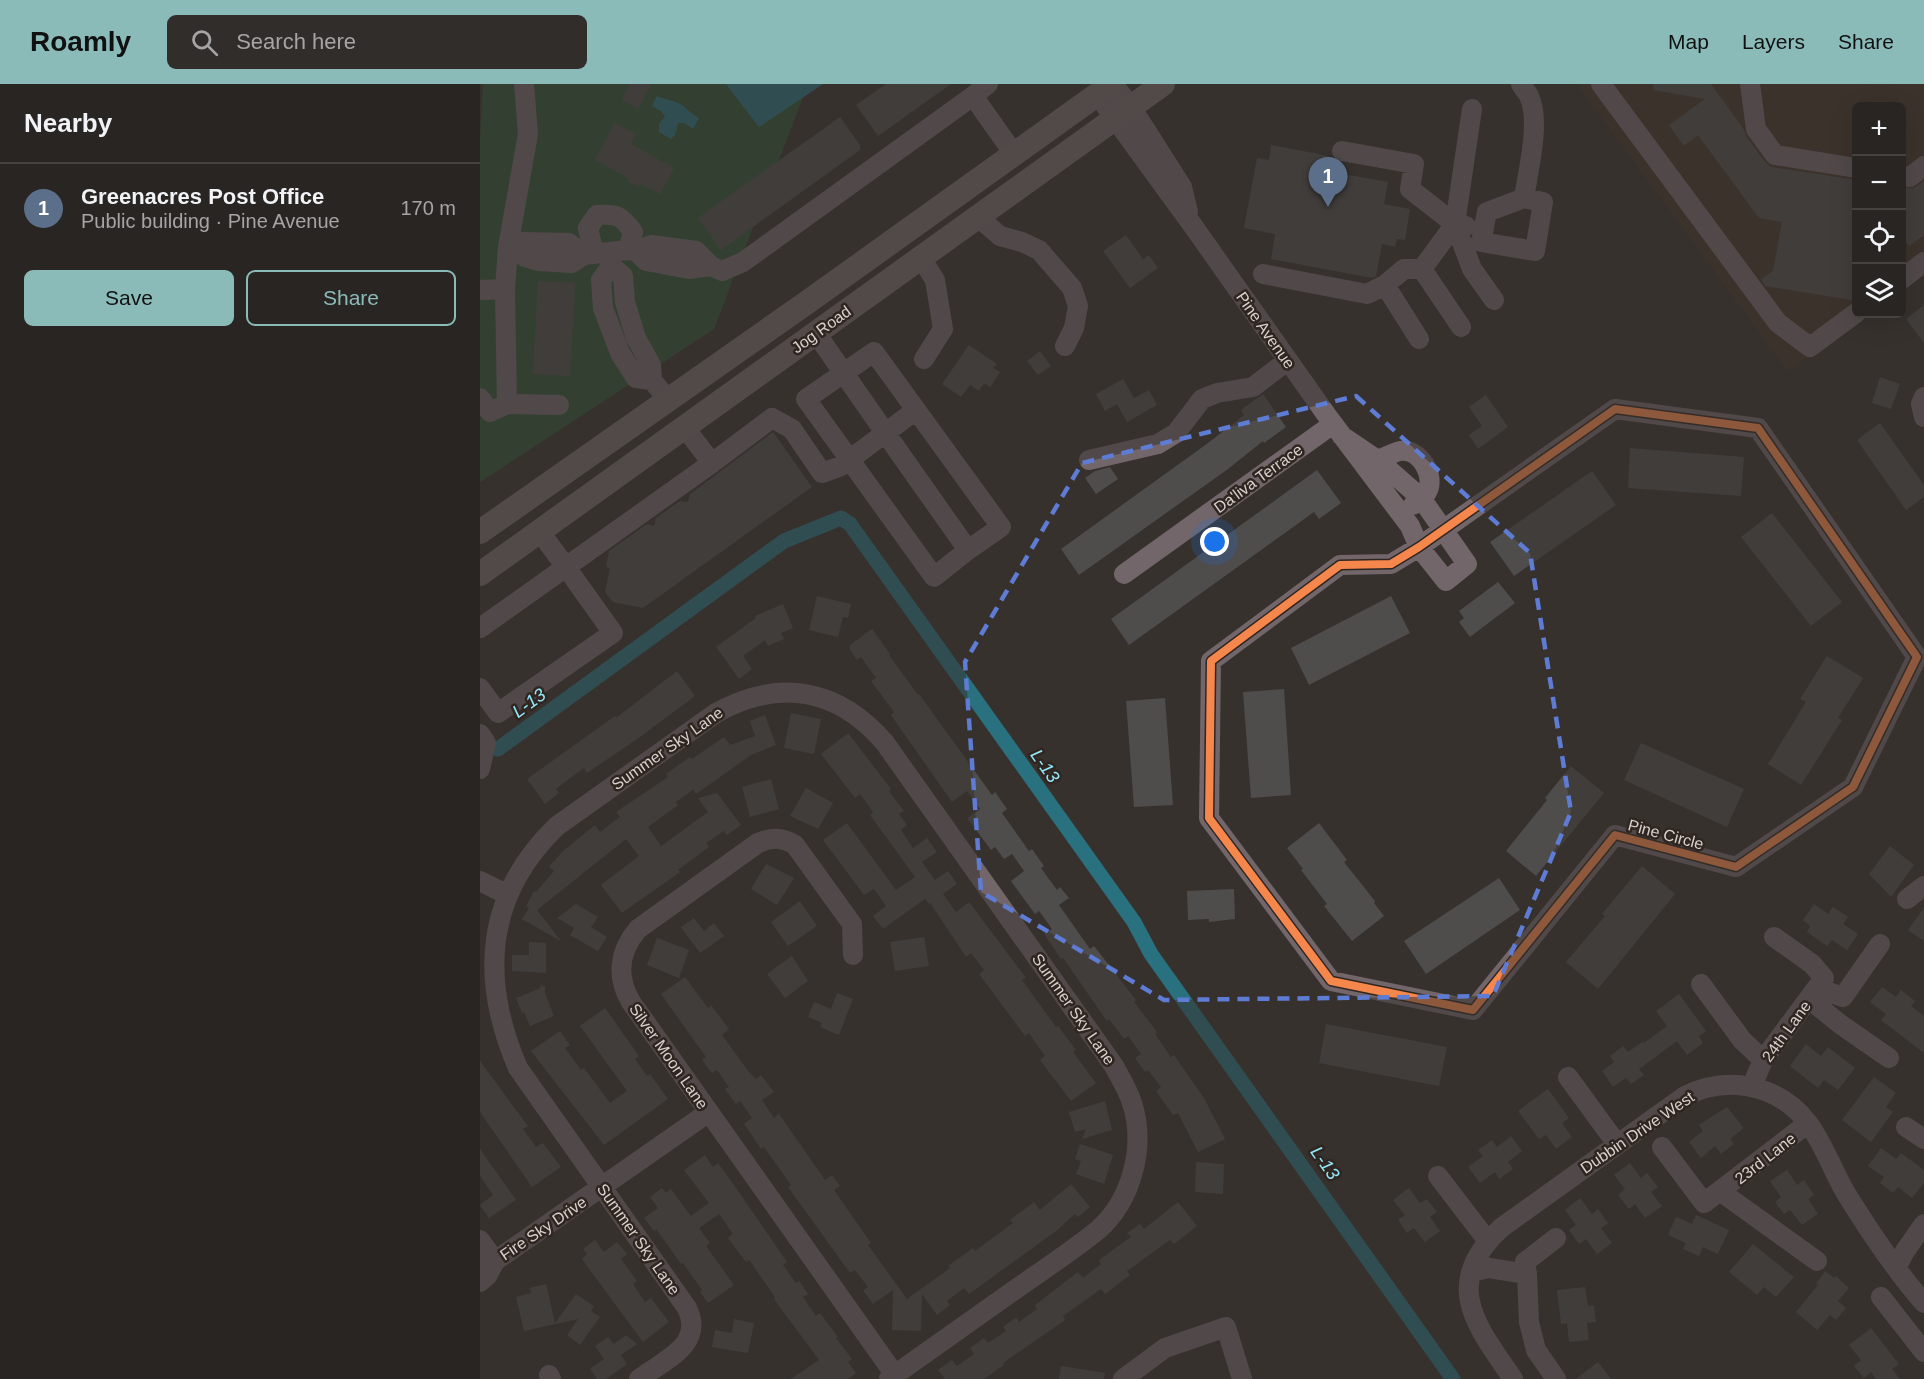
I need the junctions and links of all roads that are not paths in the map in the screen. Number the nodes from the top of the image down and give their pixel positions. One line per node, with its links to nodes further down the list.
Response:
1 (524, 84): 19 (street)
2 (1163, 84): 9 (main road, Jog Road)
3 (1521, 84): 15 (street)
4 (1601, 84): 30 (street)
5 (1750, 84): 13 (street)
6 (1107, 87): 9 (street, Pine Avenue); 11 (main road, Jog Road)
7 (980, 90): 11 (street); 20 (street)
8 (1472, 109): 17 (street)
9 (1123, 113): 16 (main road, Jog Road); 36 (street, Pine Avenue)
10 (1342, 151): 17 (street)
11 (1014, 154): 40 (main road, Jog Road)
12 (1924, 166): 14 (street)
13 (1852, 167)
14 (1906, 176)
15 (1524, 198): 18 (street); 18 (street)
16 (978, 217): 21 (main road, Jog Road); 34 (street)
17 (1455, 224): 18 (street); 23 (street); 29 (street)
18 (1483, 230)
19 (512, 248): 20 (street); 27 (street)
20 (611, 255): 40 (street)
21 (921, 258): 32 (main road, Jog Road); 35 (street)
22 (1924, 262): 25 (street)
23 (1422, 268): 26 (street); 31 (street)
24 (1263, 274): 26 (street)
25 (1906, 276)
26 (1385, 285): 33 (street)
27 (505, 289): 28 (street); 41 (street)
28 (480, 290)
29 (1494, 300)
30 (1852, 317)
31 (1461, 327)
32 (816, 333): 37 (street); 45 (main road, Jog Road)
33 (1419, 339)
34 (1065, 346)
35 (924, 359)
36 (1287, 361): 46 (street, Pine Avenue); 49 (street)
37 (843, 373): 43 (street); 47 (street); 48 (street)
38 (1924, 397): 44 (street)
39 (480, 398): 41 (street)
40 (668, 400): 45 (main road); 55 (main road, Jog Road)
41 (507, 404): 42 (street)
42 (559, 405)
43 (916, 410): 47 (street); 58 (street)
44 (1924, 417)
45 (685, 428): 50 (street); 56 (main road, Jog Road)
46 (1338, 430): 51 (street, Pine Avenue); 61 (street, Da'liva Terrace)
47 (886, 433): 48 (street); 58 (street)
48 (849, 459): 50 (street); 58 (street)
49 (1089, 459)
50 (712, 463): 59 (street)
51 (1372, 463): 52 (street, Pine Avenue); 52 (street); 53 (street, Pine Avenue)
52 (1420, 498): 53 (street); 54 (street, Pine Avenue)
53 (1401, 514): 57 (street, Pine Avenue)
54 (1443, 531): 57 (street, Pine Circle); 57 (street, Pine Avenue); 57 (street, Pine Circle)
55 (480, 532)
56 (540, 532): 59 (street); 60 (main road, Jog Road)
57 (1419, 547)
58 (968, 550)
59 (566, 567): 62 (street); 63 (street)
60 (480, 574)
61 (1124, 574)
62 (480, 628)
63 (480, 688)
64 (480, 734): 65 (street)
65 (480, 769)
66 (480, 881): 68 (street)
67 (1924, 886): 69 (street)
68 (506, 894): 86 (street, Summer Sky Lane); 101 (street, Summer Sky Lane)
69 (1906, 899)
70 (1774, 937): 74 (street)
71 (1880, 944): 74 (street)
72 (852, 955): 79 (street, Silver Moon Lane)
73 (1701, 984): 76 (street)
74 (1817, 988): 75 (street); 76 (street, 24th Lane)
75 (1889, 1058)
76 (1763, 1060): 78 (street, 24th Lane)
77 (1568, 1077): 83 (street)
78 (1752, 1086): 80 (street, Dubbin Drive West); 83 (street, Dubbin Drive West)
79 (709, 1112): 86 (street, Fire Sky Drive); 101 (street, Silver Moon Lane)
80 (1808, 1123): 87 (street, 23rd Lane); 94 (street, Dubbin Drive West)
81 (1906, 1127): 82 (street)
82 (1924, 1139)
83 (1617, 1144): 91 (street, Dubbin Drive West)
84 (1662, 1147): 87 (street)
85 (1438, 1176): 91 (street)
86 (602, 1188): 93 (street, Fire Sky Drive); 102 (street, Summer Sky Lane)
87 (1721, 1192): 92 (street)
88 (1924, 1224): 94 (street)
89 (1556, 1238): 96 (street)
90 (480, 1240): 93 (street)
91 (1487, 1240): 95 (street, Dubbin Drive West)
92 (1817, 1261)
93 (487, 1263): 97 (street, Fire Sky Drive)
94 (1896, 1268): 99 (street, Dubbin Drive West)
95 (1471, 1272): 96 (street); 105 (street, Dubbin Drive West)
96 (1527, 1274): 106 (street)
97 (480, 1281)
98 (1881, 1297): 100 (street)
99 (1924, 1303)
100 (1924, 1352)
101 (892, 1377)
102 (639, 1379)
103 (1123, 1379): 104 (street)
104 (1242, 1379)
105 (1513, 1379)
106 (1556, 1379)

